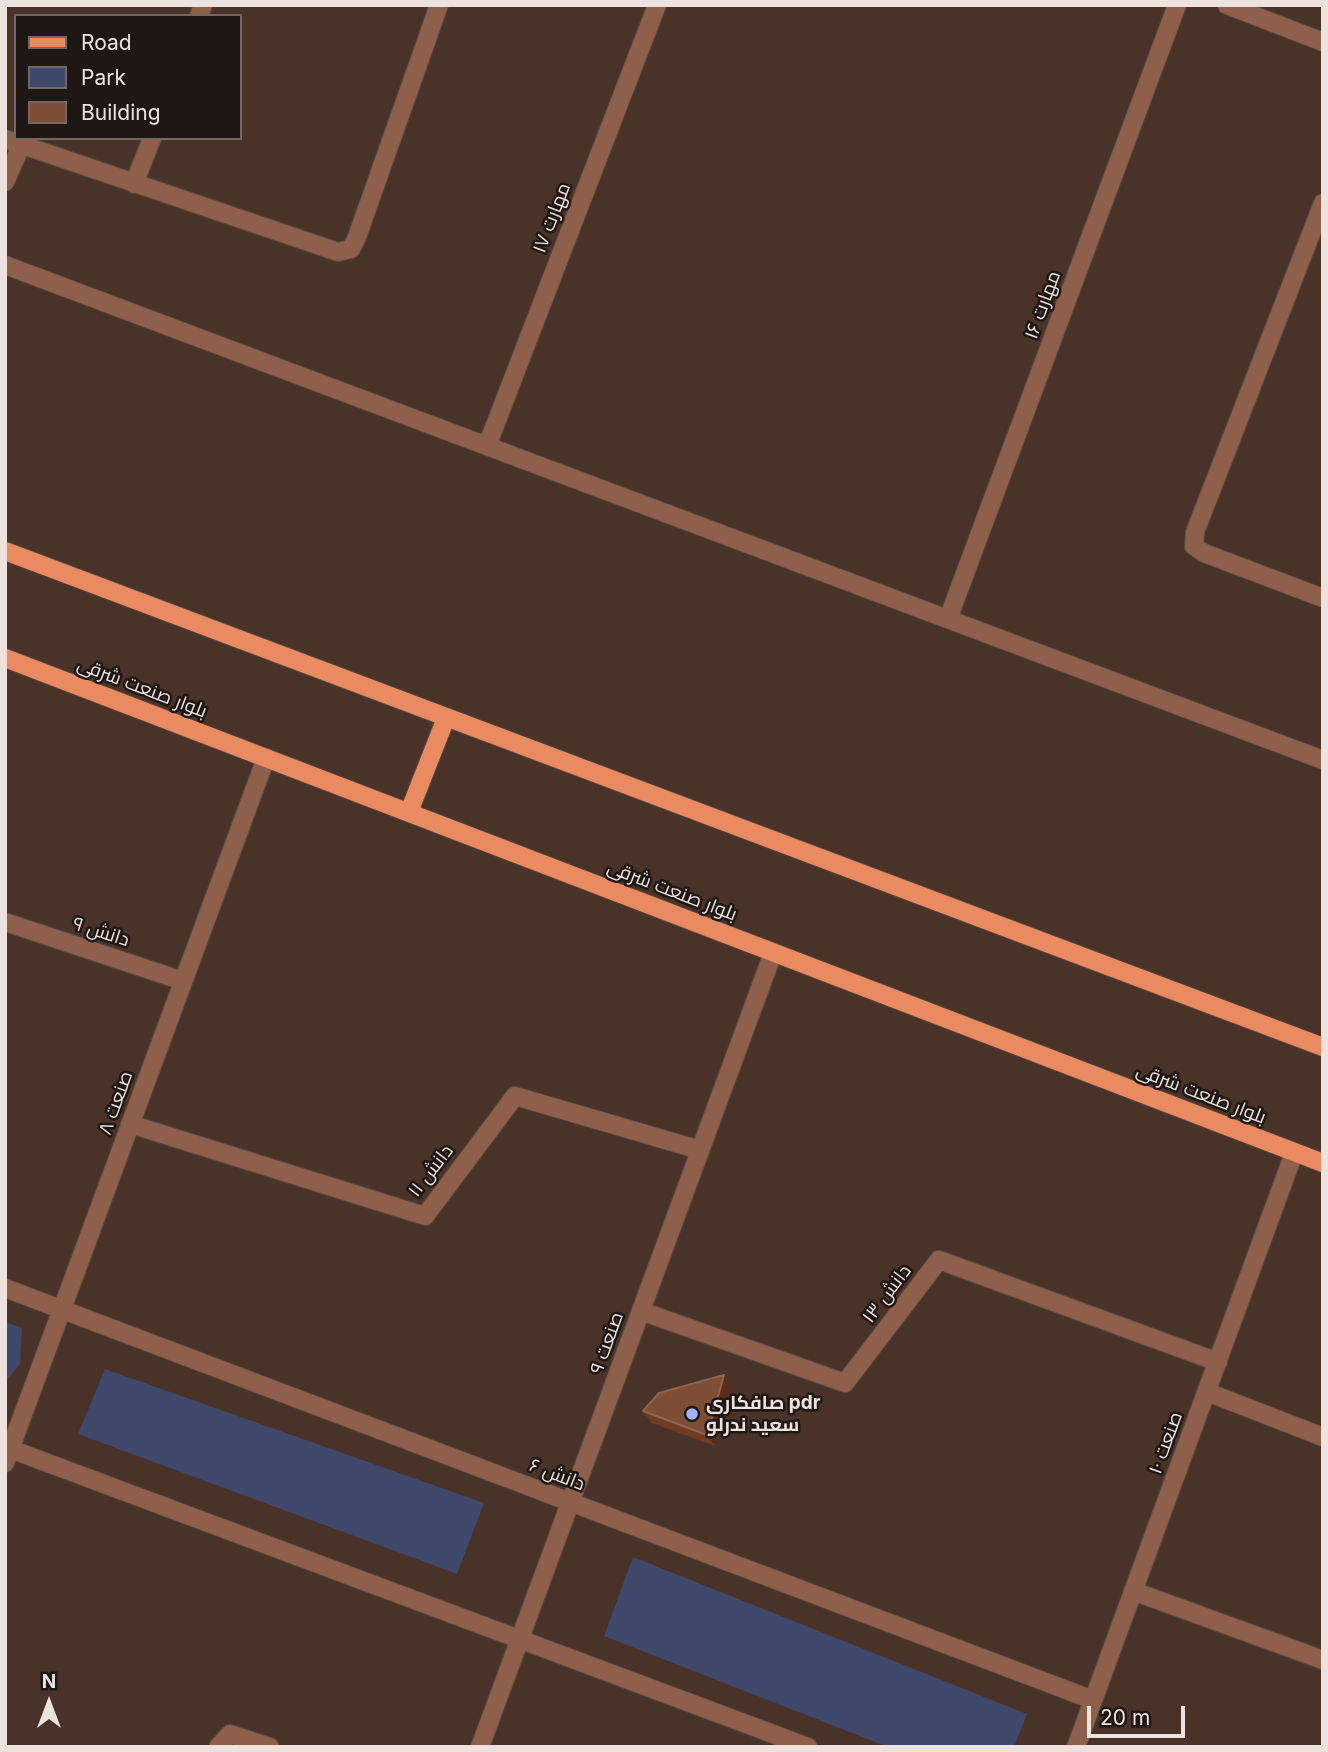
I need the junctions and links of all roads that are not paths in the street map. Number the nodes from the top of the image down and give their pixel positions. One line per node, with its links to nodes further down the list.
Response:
1 (439, 5): 9 (street)
2 (657, 5): 12 (street, مهارت ۱۷)
3 (1177, 5): 15 (street, مهارت ۱۶)
4 (1227, 5): 5 (street)
5 (1323, 42)
6 (151, 140): 9 (street)
7 (13, 142): 8 (street); 9 (street)
8 (5, 182)
9 (134, 184)
10 (1323, 203): 14 (street)
11 (5, 265): 12 (street)
12 (486, 446): 15 (street)
13 (5, 551): 17 (main road)
14 (1323, 598)
15 (948, 619): 19 (street)
16 (5, 658): 18 (main road, بلوار صنعت شرقی)
17 (446, 718): 20 (main road); 24 (main road)
18 (266, 758): 20 (main road, بلوار صنعت شرقی); 23 (street, صنعت ۸)
19 (1323, 760)
20 (409, 812): 22 (main road, بلوار صنعت شرقی)
21 (5, 922): 23 (street, دانش ۹)
22 (773, 953): 26 (street, صنعت ۹); 27 (main road, بلوار صنعت شرقی)
23 (183, 981): 25 (street, صنعت ۸)
24 (1323, 1047)
25 (130, 1125): 26 (street, دانش ۱۱); 30 (street, صنعت ۸)
26 (700, 1150): 31 (street, صنعت ۹)
27 (1294, 1153): 28 (main road, بلوار صنعت شرقی); 32 (street, صنعت ۱۰)
28 (1323, 1163)
29 (5, 1289): 30 (street, دانش ۶)
30 (62, 1310): 35 (street, صنعت ۸); 36 (street, دانش ۶)
31 (641, 1311): 32 (street, دانش ۱۳); 36 (street, صنعت ۹)
32 (1218, 1362): 33 (street, صنعت ۱۰)
33 (1207, 1392): 34 (street); 37 (street, صنعت ۱۰)
34 (1323, 1437)
35 (7, 1453): 38 (street)
36 (570, 1503): 38 (street, صنعت ۹); 40 (street, دانش ۶)
37 (1133, 1591): 39 (street); 40 (street, صنعت ۱۰)
38 (520, 1639): 43 (street, صنعت ۹); 44 (street)
39 (1323, 1660)
40 (1093, 1700): 45 (street, صنعت ۱۰)
41 (218, 1747): 42 (street)
42 (270, 1747)
43 (480, 1747)
44 (808, 1747)
45 (1076, 1747)

